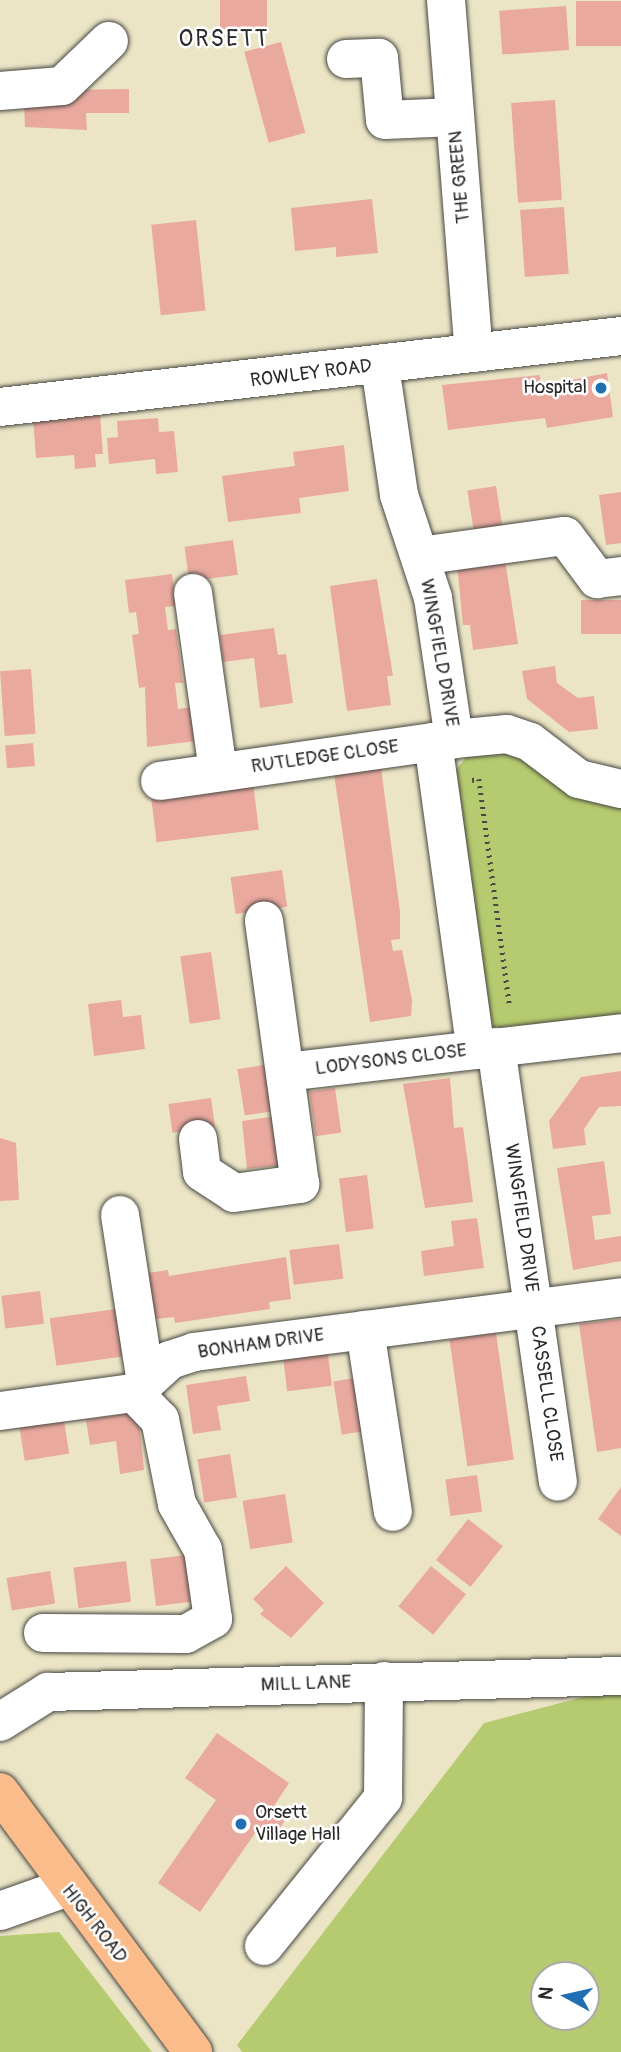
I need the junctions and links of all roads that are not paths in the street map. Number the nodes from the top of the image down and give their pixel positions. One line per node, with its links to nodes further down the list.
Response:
1 (446, 0): 5 (street, THE GREEN)
2 (109, 41): 4 (street)
3 (346, 60): 5 (street)
4 (0, 91)
5 (455, 117): 7 (street, THE GREEN)
6 (621, 336): 7 (street, ROWLEY ROAD)
7 (474, 353): 8 (street, ROWLEY ROAD)
8 (380, 366): 9 (street, ROWLEY ROAD); 10 (street, WINGFIELD DRIVE)
9 (0, 407)
10 (419, 556): 11 (street); 13 (street, WINGFIELD DRIVE)
11 (621, 576)
12 (193, 593): 14 (street)
13 (443, 740): 14 (street, RUTLEDGE CLOSE); 16 (street, RUTLEDGE CLOSE); 19 (street, WINGFIELD DRIVE)
14 (218, 771): 15 (street, RUTLEDGE CLOSE)
15 (160, 781)
16 (621, 789)
17 (264, 920): 20 (street)
18 (621, 1033): 19 (street, LODYSONS CLOSE)
19 (486, 1048): 20 (street, LODYSONS CLOSE); 24 (street, WINGFIELD DRIVE)
20 (286, 1072): 21 (street)
21 (198, 1139)
22 (120, 1215): 26 (street)
23 (621, 1297): 24 (street, BONHAM DRIVE)
24 (534, 1305): 25 (street, BONHAM DRIVE); 28 (street, CASSELL CLOSE)
25 (365, 1330): 26 (street, BONHAM DRIVE); 29 (street)
26 (140, 1388): 27 (street); 30 (street)
27 (0, 1411)
28 (558, 1482)
29 (393, 1512)
30 (43, 1633)
31 (621, 1676): 32 (street, MILL LANE)
32 (384, 1681): 33 (street, MILL LANE); 37 (street)
33 (0, 1722)
34 (0, 1792): 35 (main road, HIGH ROAD)
35 (65, 1888): 36 (street); 38 (main road, HIGH ROAD)
36 (0, 1910)
37 (264, 1946)
38 (193, 2052)

